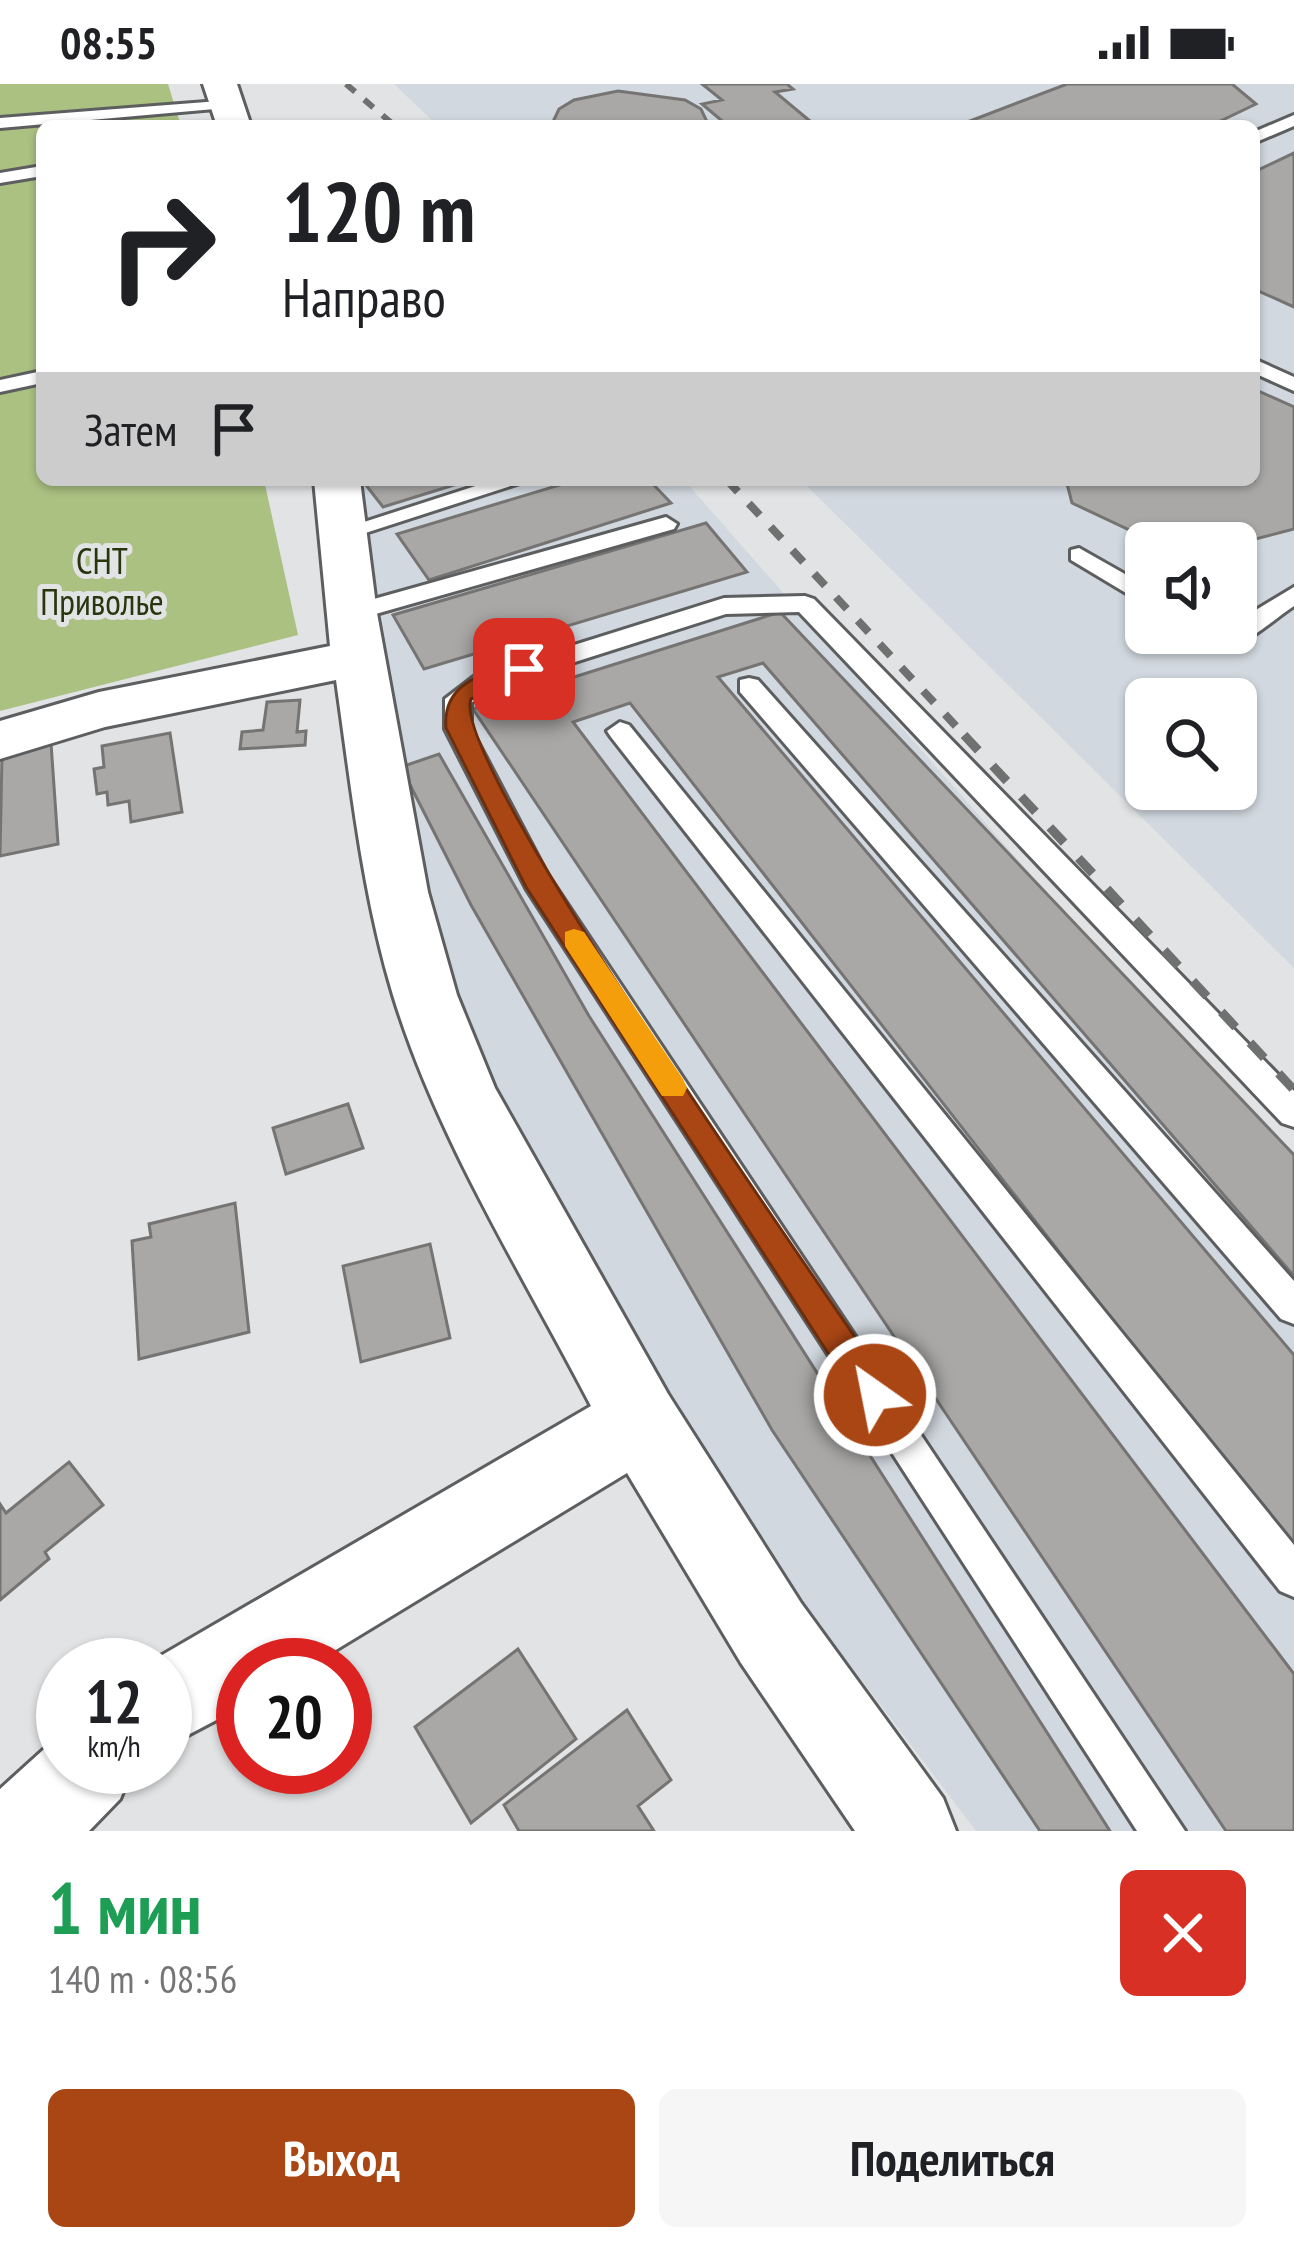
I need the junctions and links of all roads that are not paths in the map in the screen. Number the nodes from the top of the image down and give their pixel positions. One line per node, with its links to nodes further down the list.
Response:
1 (227, 104): 3 (lane)
2 (1294, 120): 4 (lane)
3 (0, 123)
4 (1260, 136)
5 (36, 172): 6 (lane)
6 (0, 178)
7 (1260, 368): 9 (lane)
8 (36, 378): 10 (lane)
9 (1294, 385)
10 (0, 386)
11 (478, 486): 12 (lane)
12 (340, 507): 18 (street)
13 (666, 524): 18 (lane)
14 (1079, 555): 15 (lane)
15 (1125, 584)
16 (1294, 596): 17 (lane)
17 (1257, 620)
18 (355, 636): 21 (street); 24 (street)
19 (748, 686): 23 (lane)
20 (620, 731): 25 (lane)
21 (0, 740)
22 (1294, 1113): 30 (lane)
23 (1294, 1307)
24 (640, 1421): 26 (street); 29 (street)
25 (1294, 1577)
26 (192, 1687)
27 (61, 1794): 28 (street)
28 (24, 1831)
29 (910, 1831)
30 (1163, 1831)

